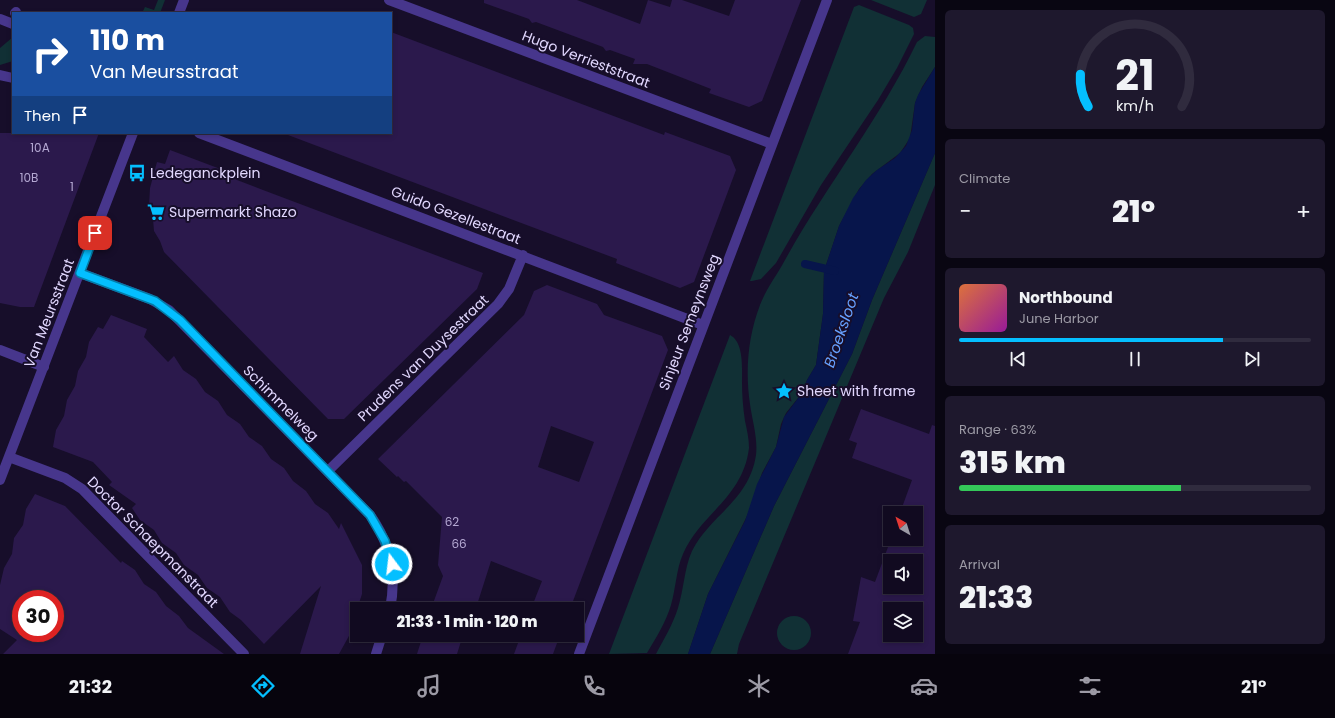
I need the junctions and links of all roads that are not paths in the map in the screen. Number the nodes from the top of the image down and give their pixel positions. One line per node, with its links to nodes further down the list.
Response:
1 (184, 0): 4 (street)
2 (389, 0): 11 (street, Hugo Verrieststraat)
3 (827, 0): 11 (street, Sinjeur Semeynsweg)
4 (179, 12)
5 (12, 18): 6 (street)
6 (0, 19)
7 (0, 75): 8 (street)
8 (12, 78)
9 (133, 134): 13 (street, Van Meursstraat)
10 (202, 134): 12 (street, Guido Gezellestraat)
11 (772, 144): 14 (street, Sinjeur Semeynsweg)
12 (523, 255): 14 (street, Guido Gezellestraat); 18 (street, Prudens van Duysestraat)
13 (80, 273): 16 (street, Van Meursstraat); 18 (street, Schimmelweg)
14 (703, 325): 24 (street, Sinjeur Semeynsweg)
15 (0, 350): 16 (street)
16 (44, 367): 17 (street, Van Meursstraat)
17 (9, 457): 19 (street, Van Meursstraat); 22 (street, Doctor Schaepmanstraat)
18 (328, 471): 20 (street, Schimmelweg)
19 (0, 480)
20 (391, 602)
21 (380, 642): 23 (street)
22 (244, 654)
23 (376, 654)
24 (579, 654)

